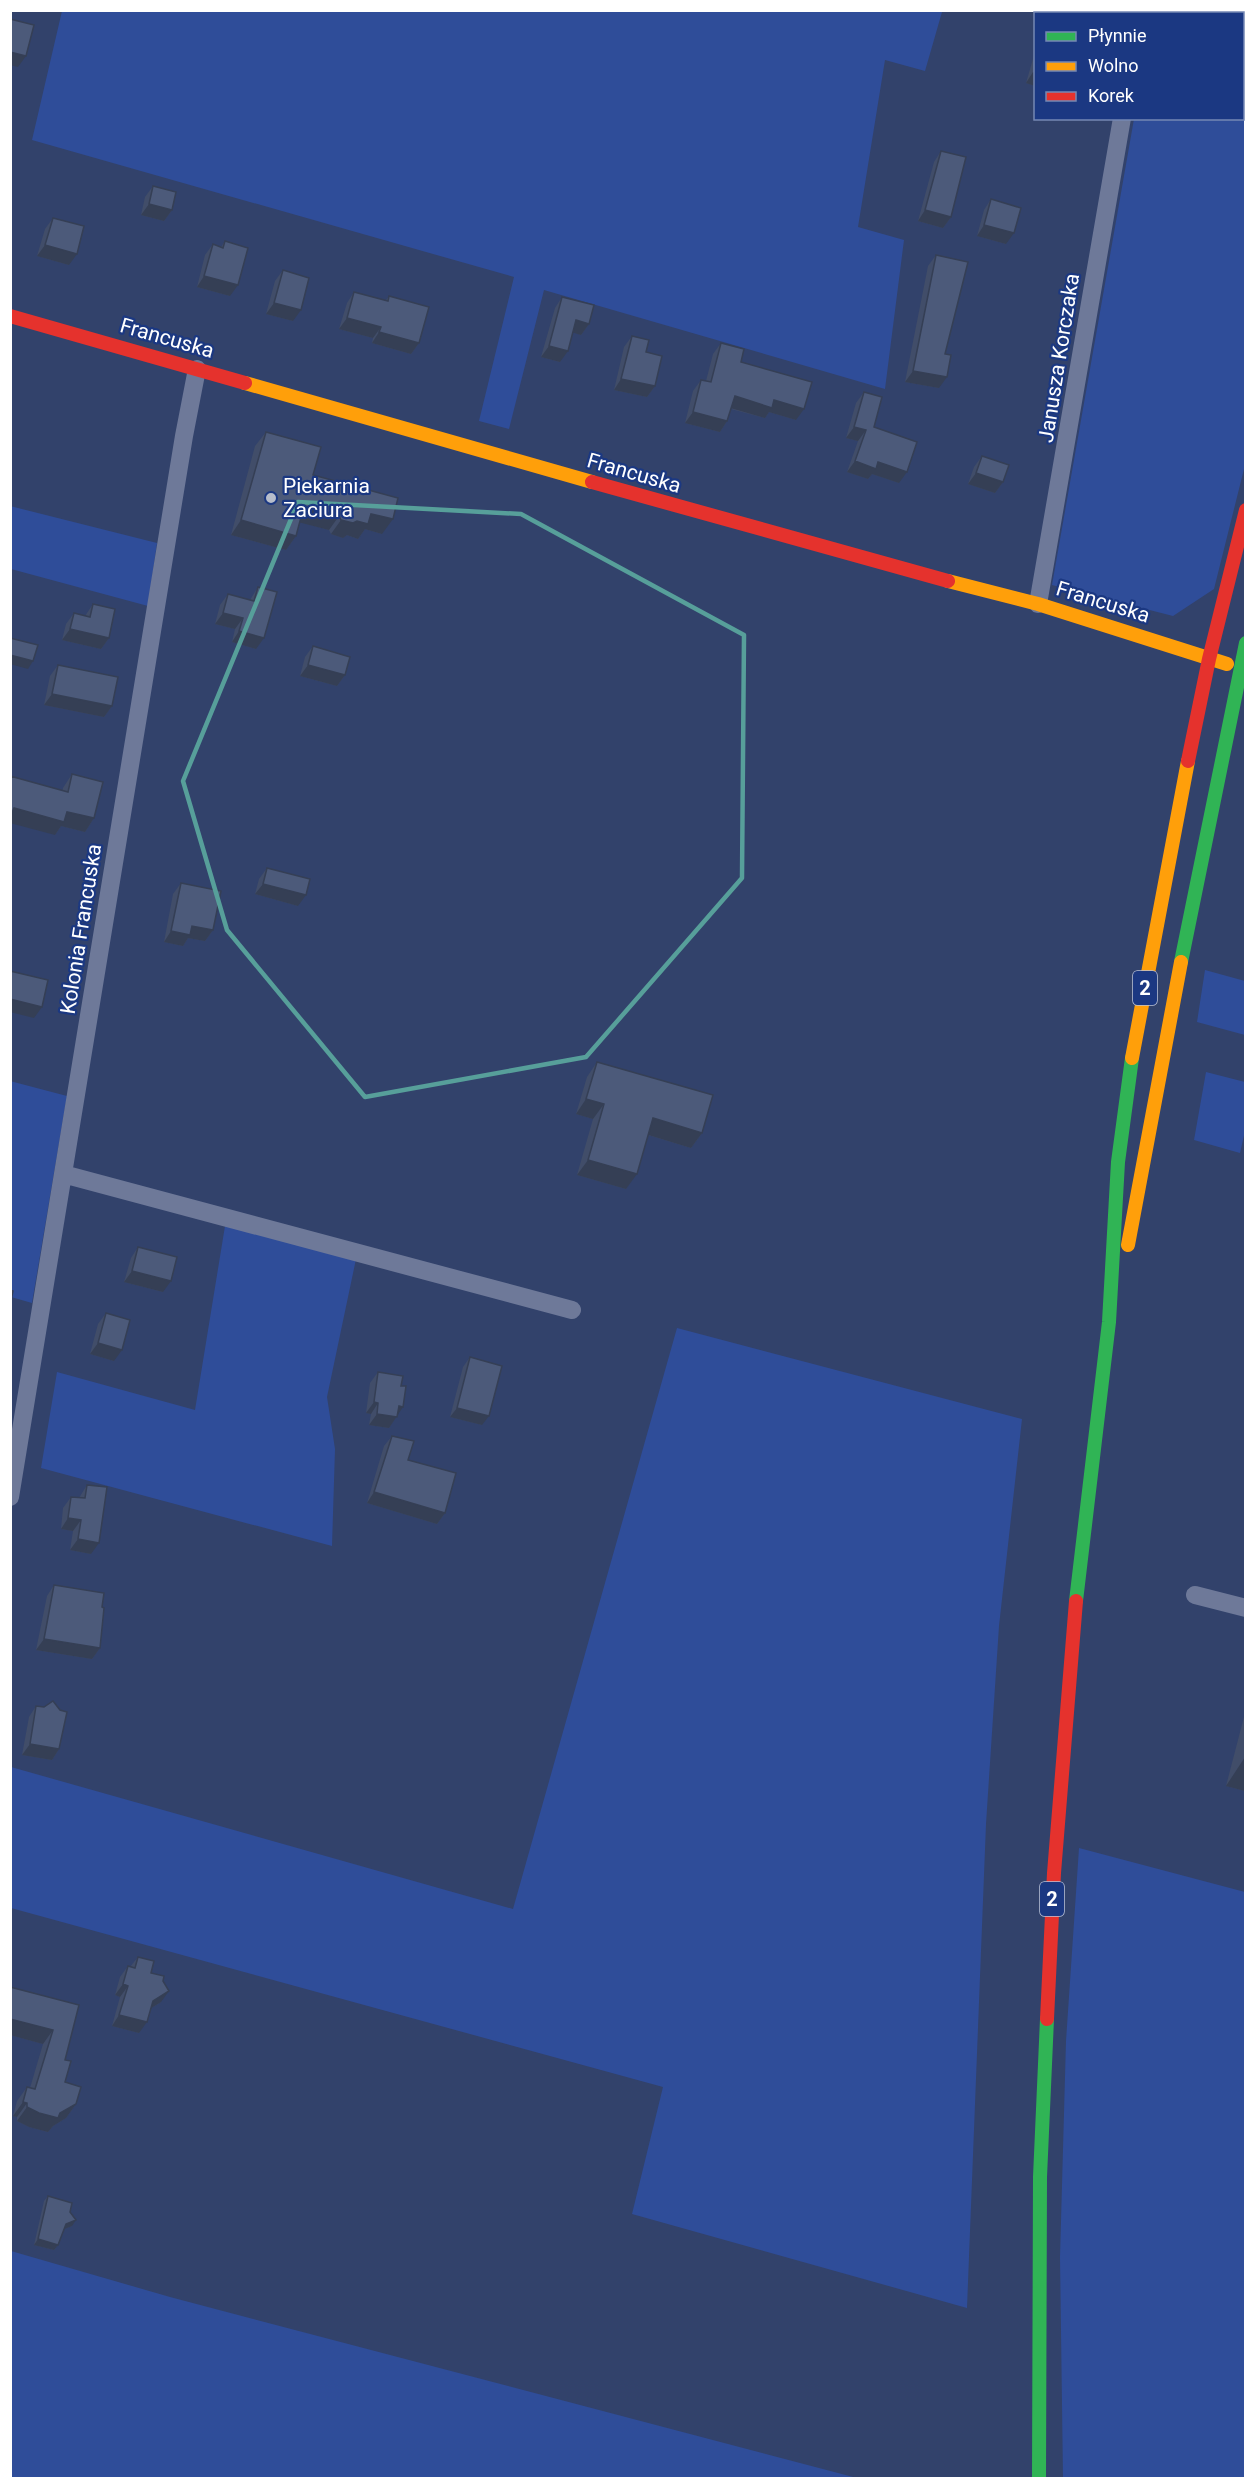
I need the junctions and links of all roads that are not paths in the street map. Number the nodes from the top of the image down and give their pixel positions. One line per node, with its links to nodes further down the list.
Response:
1 (1122, 120): 5 (street, Janusza Korczaka)
2 (10, 316): 3 (main road, Francuska)
3 (198, 369): 5 (main road, Francuska); 9 (street, Kolonia Francuska)
4 (1245, 510): 7 (main road, 2)
5 (1038, 604): 7 (main road, Francuska)
6 (1245, 643): 8 (main road, 2)
7 (1209, 659): 8 (main road, Francuska); 11 (main road, 2)
8 (1243, 668): 11 (main road, 2)
9 (63, 1174): 10 (street); 12 (street, Kolonia Francuska)
10 (572, 1310)
11 (1109, 1322): 15 (main road, 2)
12 (10, 1497)
13 (1195, 1595): 14 (street)
14 (1245, 1608)
15 (1039, 2478)

